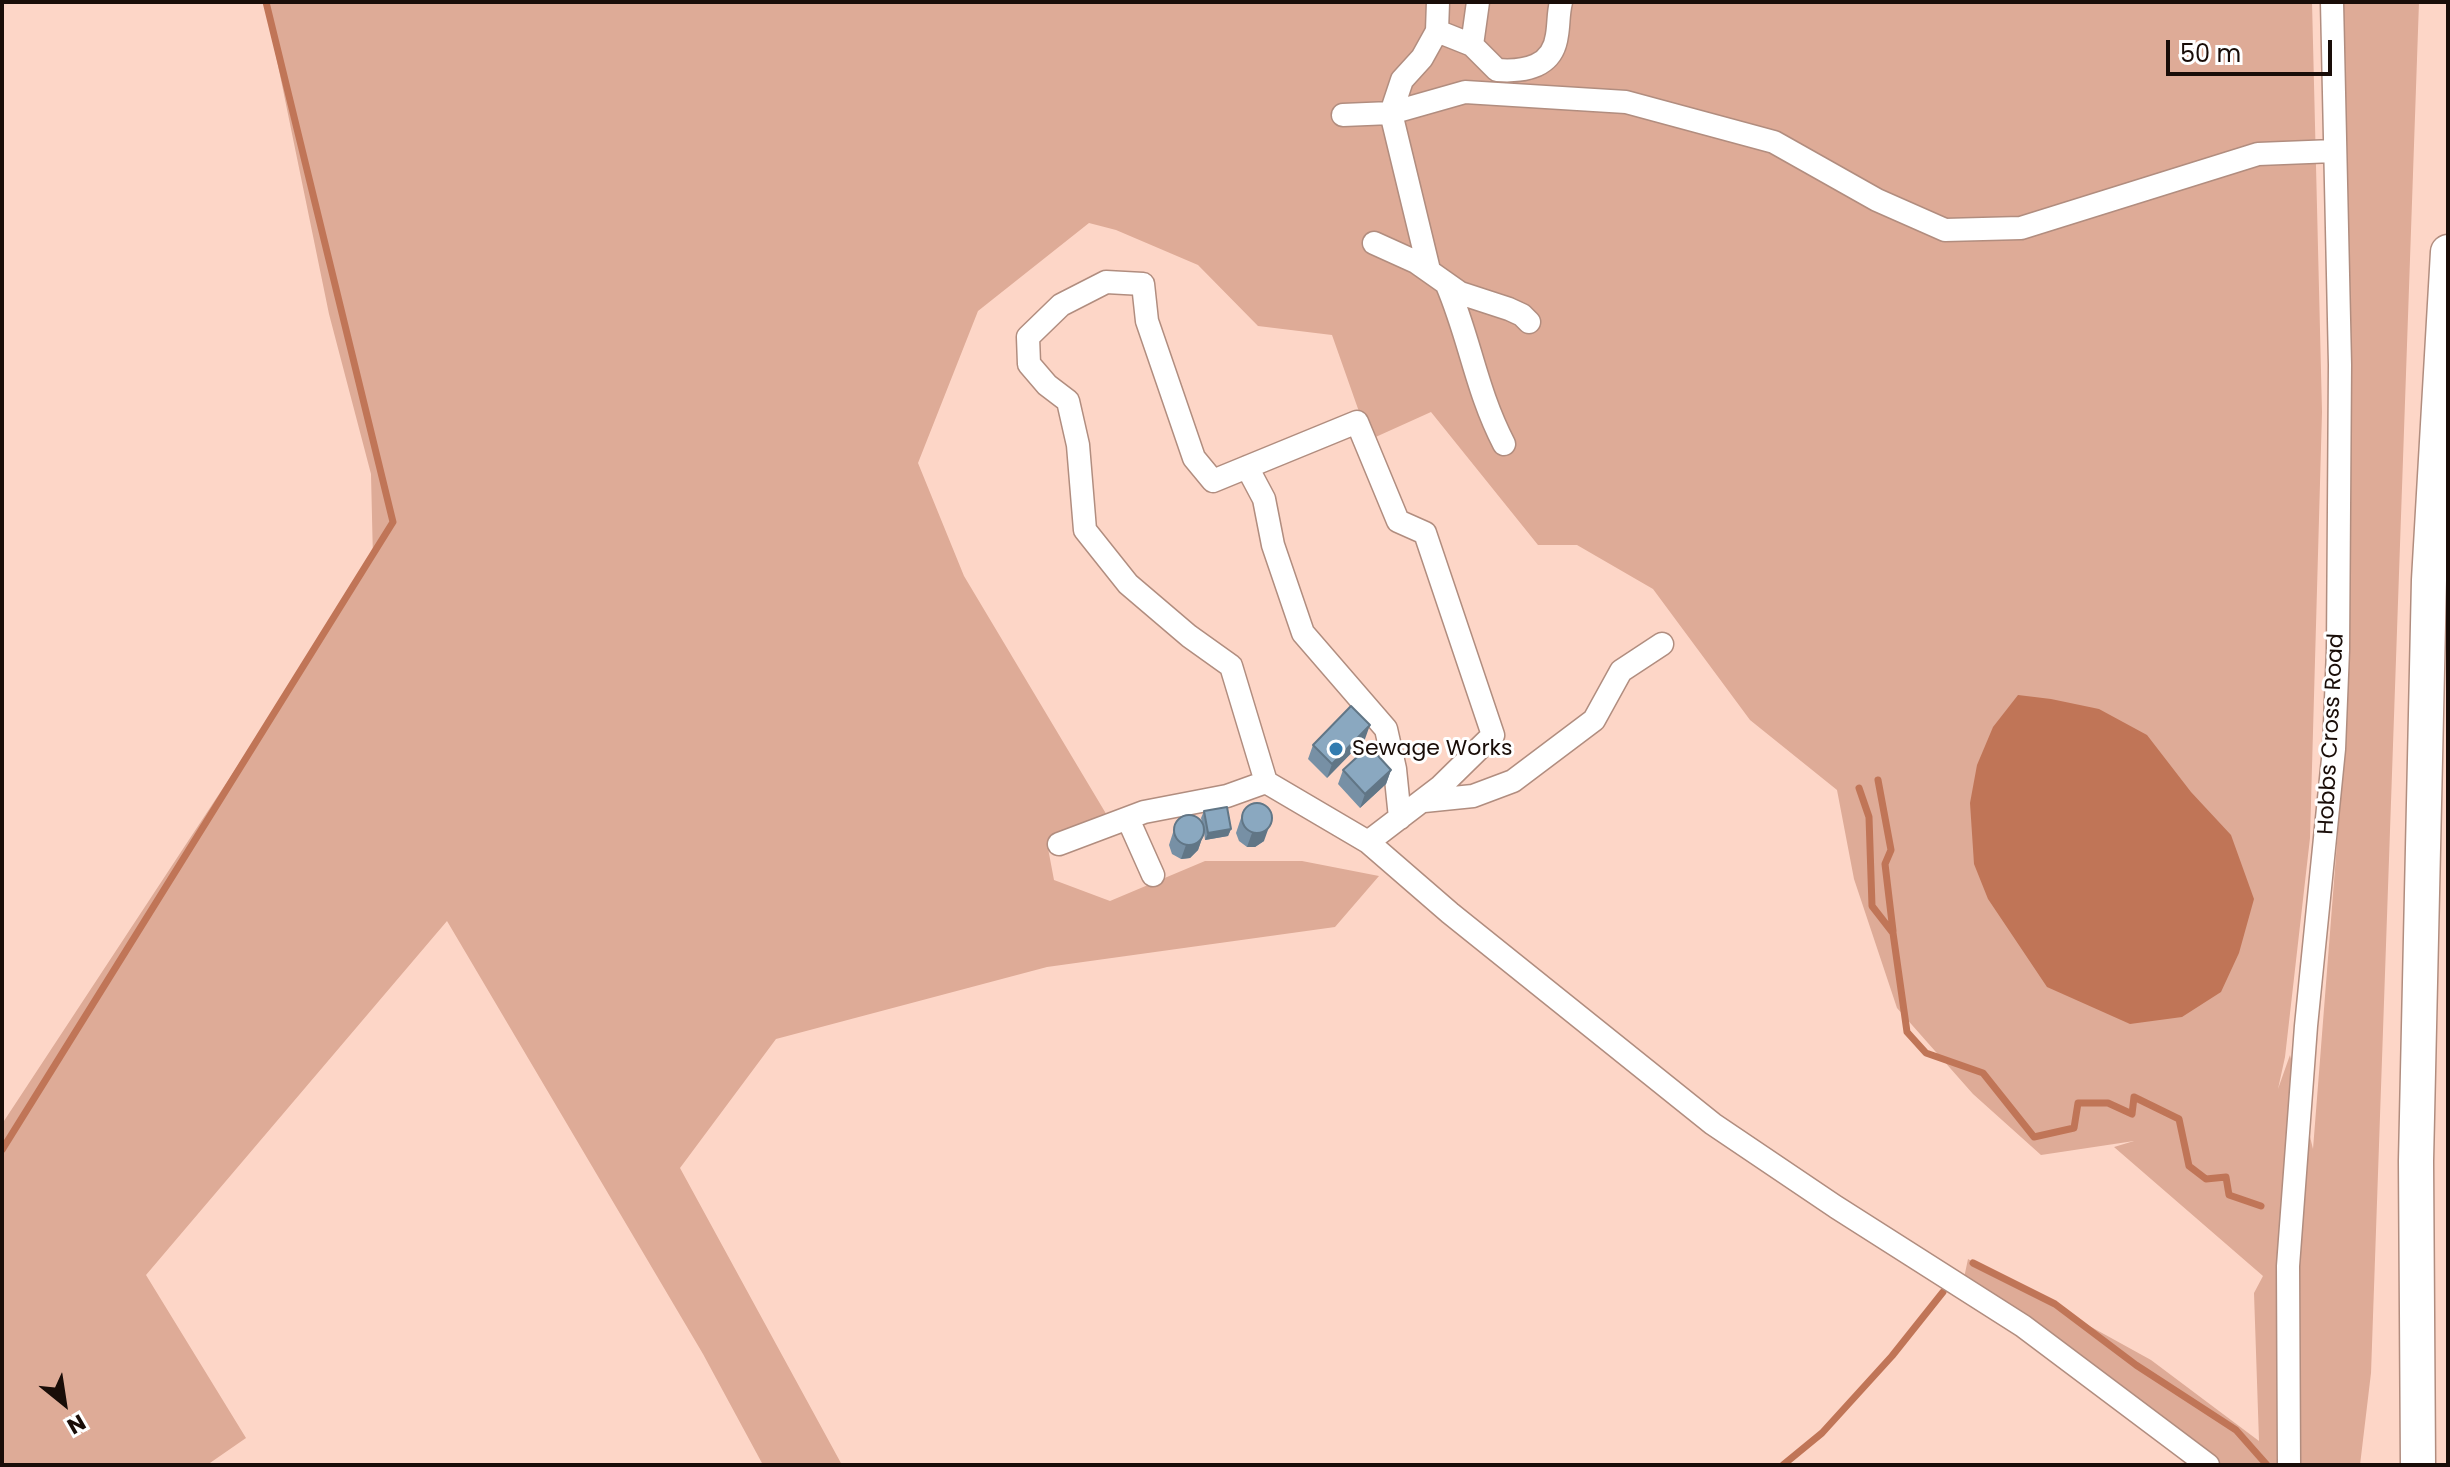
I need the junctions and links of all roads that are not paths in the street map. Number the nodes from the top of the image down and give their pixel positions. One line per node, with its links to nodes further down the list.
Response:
1 (1438, 2): 5 (street)
2 (1478, 2): 6 (street)
3 (1561, 2): 6 (street)
4 (2332, 2): 9 (street, Hobbs Cross Road)
5 (1437, 31): 6 (street); 7 (street)
6 (1472, 45)
7 (1391, 113): 8 (street); 9 (street); 12 (street)
8 (1343, 115)
9 (2334, 151): 26 (street, Hobbs Cross Road)
10 (1374, 243): 12 (street)
11 (2448, 252): 27 (highway)
12 (1429, 270): 13 (street)
13 (1447, 285): 14 (street); 15 (street)
14 (1529, 322)
15 (1504, 444)
16 (1247, 467): 18 (street); 19 (street); 20 (street)
17 (1662, 644): 19 (street)
18 (1266, 782): 21 (street); 22 (street)
19 (1421, 802): 20 (street)
20 (1400, 818): 22 (street)
21 (1128, 819): 23 (street); 24 (street)
22 (1368, 842): 25 (street)
23 (1059, 844)
24 (1153, 875)
25 (2208, 1465)
26 (2289, 1465)
27 (2418, 1465)

